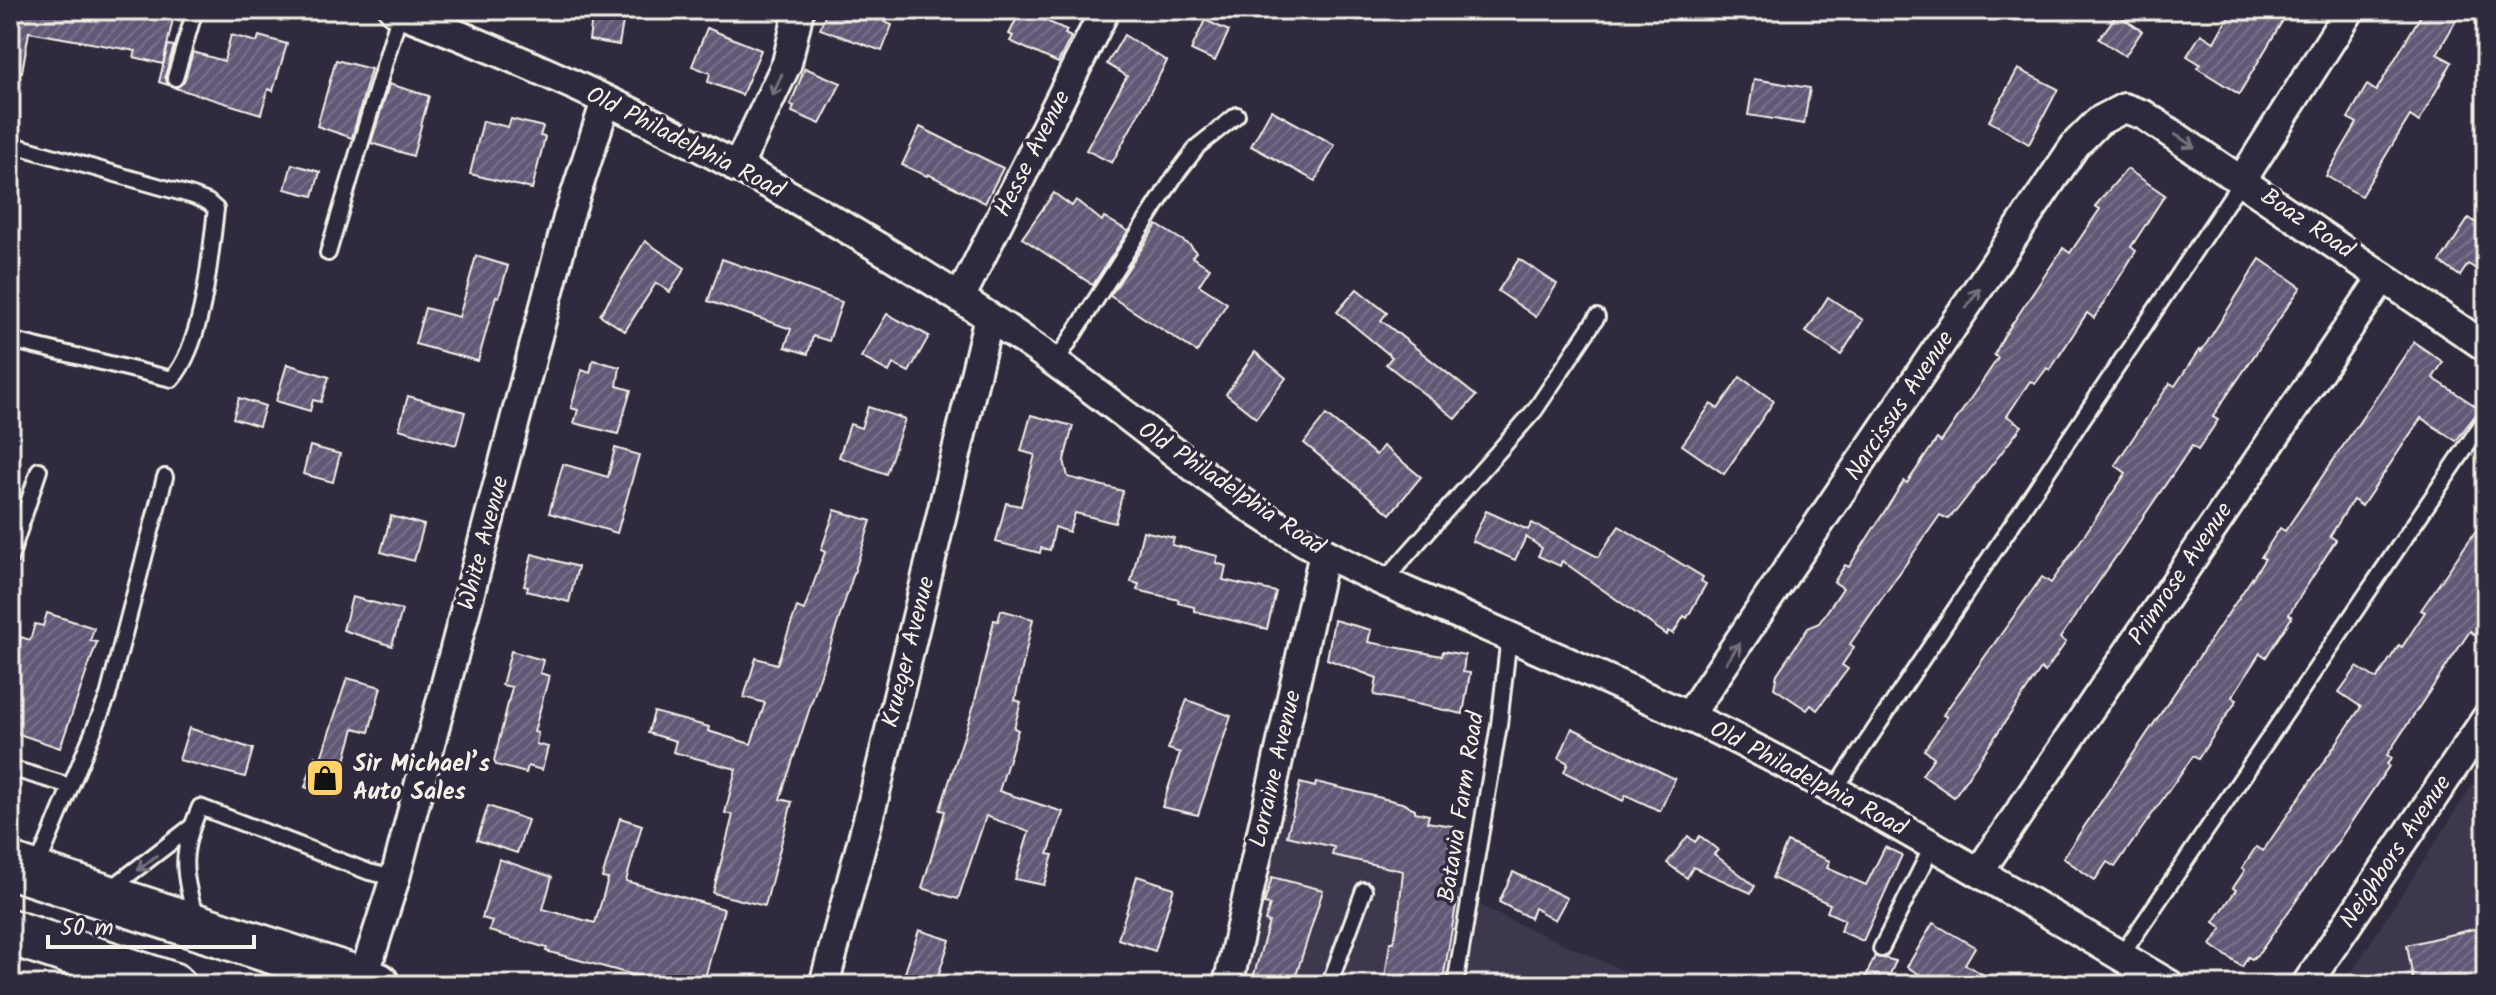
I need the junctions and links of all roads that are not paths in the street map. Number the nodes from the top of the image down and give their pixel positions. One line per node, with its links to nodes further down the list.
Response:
1 (195, 10): 6 (lane)
2 (799, 10): 11 (street, one-way to 11)
3 (1105, 10): 15 (street, Hesse Avenue)
4 (2350, 10): 12 (street)
5 (397, 11): 7 (street, Old Philadelphia Road); 13 (lane)
6 (175, 78)
7 (606, 101): 11 (street, Old Philadelphia Road); 37 (street, White Avenue)
8 (2124, 108): 12 (street, Boaz Road, one-way to 12); 28 (street, Narcissus Avenue, one-way to 8)
9 (1237, 115): 20 (lane)
10 (10, 144): 18 (lane)
11 (737, 168): 15 (street, Old Philadelphia Road)
12 (2242, 180): 14 (street, Boaz Road); 32 (lane)
13 (328, 253)
14 (2383, 277): 19 (street, Boaz Road); 36 (street, Primrose Avenue)
15 (960, 298): 16 (street, Old Philadelphia Road)
16 (989, 317): 20 (street, Old Philadelphia Road); 46 (street, Krueger Avenue)
17 (1597, 317): 26 (lane)
18 (10, 340)
19 (2486, 347)
20 (1056, 362): 24 (street, Old Philadelphia Road)
21 (2486, 418): 43 (lane)
22 (39, 470): 25 (lane)
23 (165, 477): 31 (lane)
24 (1324, 553): 26 (street, Old Philadelphia Road); 47 (street, Lorraine Avenue)
25 (10, 558)
26 (1383, 582): 27 (street, Old Philadelphia Road)
27 (1509, 636): 28 (street, Old Philadelphia Road); 49 (lane, Batavia Farm Road)
28 (1688, 717): 32 (street, Old Philadelphia Road)
29 (2486, 719): 51 (street, Neighbors Avenue)
30 (10, 768): 31 (lane)
31 (70, 786): 35 (lane)
32 (1834, 791): 34 (street, Old Philadelphia Road)
33 (191, 827): 37 (lane); 39 (lane, one-way to 39); 40 (lane)
34 (1933, 845): 36 (street, Old Philadelphia Road); 42 (lane)
35 (22, 870): 39 (highway)
36 (1979, 872): 43 (street, Old Philadelphia Road)
37 (395, 878): 44 (street, White Avenue)
38 (1364, 890): 48 (lane)
39 (101, 895): 40 (highway)
40 (198, 927): 44 (highway)
41 (10, 932): 45 (highway)
42 (1881, 949)
43 (2121, 956): 50 (street, Old Philadelphia Road)
44 (367, 983)
45 (172, 985)
46 (824, 985)
47 (1228, 985)
48 (1329, 985)
49 (1455, 985)
50 (2170, 985)
51 (2306, 985)

